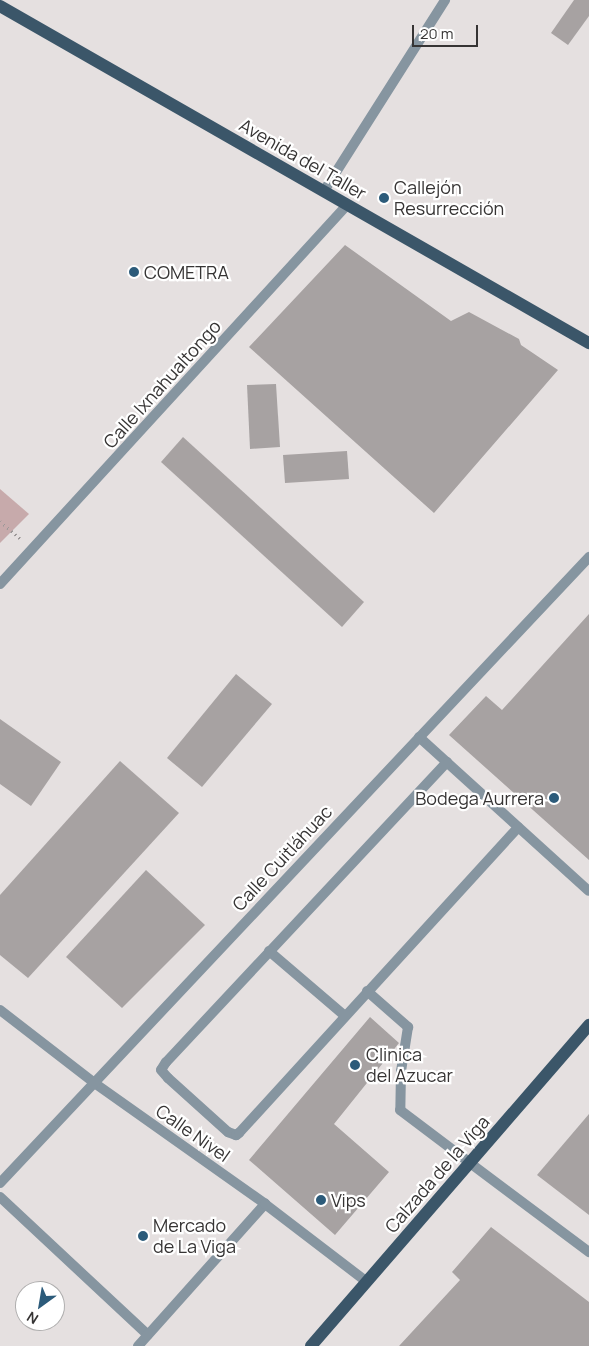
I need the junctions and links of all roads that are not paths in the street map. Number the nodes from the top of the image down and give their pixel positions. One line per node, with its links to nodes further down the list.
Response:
1 (444, 0): 3 (street)
2 (0, 6): 3 (main road, Avenida del Taller)
3 (324, 191): 4 (main road, Avenida del Taller)
4 (347, 204): 5 (main road, Avenida del Taller); 7 (street, Calle Ixnahualtongo)
5 (589, 343)
6 (589, 557): 8 (street, Calle Cuitláhuac)
7 (0, 584)
8 (419, 737): 9 (street); 17 (street, Calle Cuitláhuac)
9 (447, 762): 10 (street); 12 (street)
10 (518, 827): 11 (street); 13 (street)
11 (589, 891)
12 (269, 951): 15 (street); 15 (street)
13 (367, 991): 15 (street); 18 (street)
14 (0, 1010): 17 (street, Calle Nivel)
15 (344, 1016)
16 (589, 1025): 18 (main road, Calzada de la Viga)
17 (93, 1082): 19 (street, Calle Cuitláhuac); 21 (street, Calle Nivel)
18 (470, 1163): 22 (street); 23 (main road, Calzada de la Viga)
19 (0, 1183)
20 (0, 1197): 24 (street)
21 (265, 1204): 23 (street, Calle Nivel); 24 (street)
22 (589, 1252)
23 (367, 1282): 26 (main road, Calzada de la Viga)
24 (148, 1335): 25 (street)
25 (138, 1346)
26 (312, 1346)

